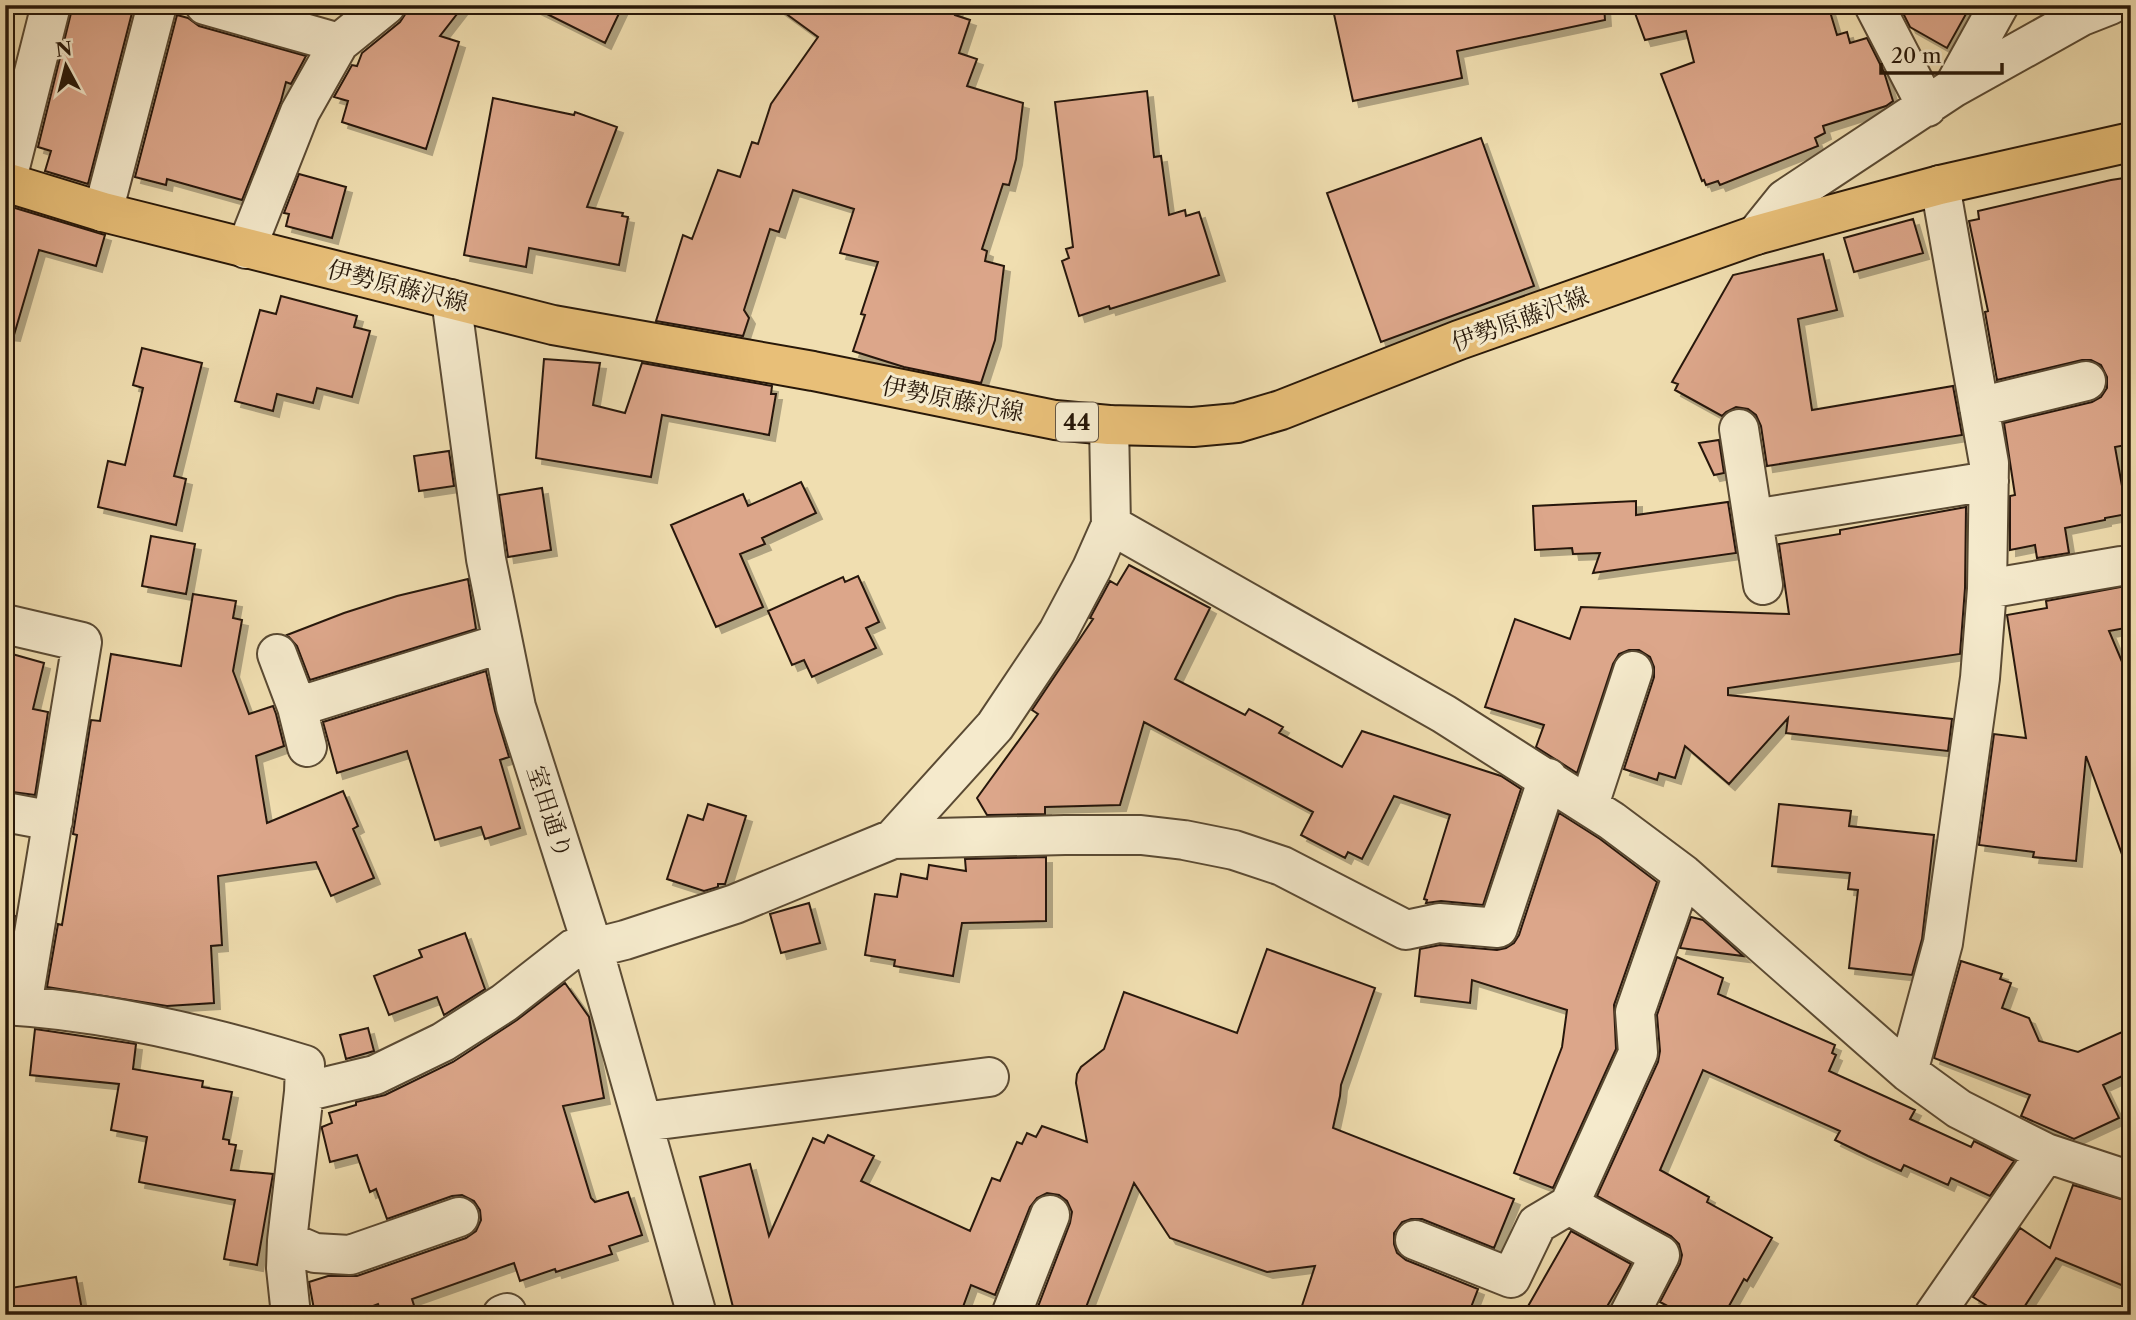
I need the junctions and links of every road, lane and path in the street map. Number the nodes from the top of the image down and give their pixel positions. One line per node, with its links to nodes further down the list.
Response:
1 (51, 5): 11 (street)
2 (157, 5): 13 (street)
3 (205, 5): 8 (street)
4 (386, 5): 8 (street)
5 (1874, 5): 9 (street)
6 (1999, 5): 9 (street)
7 (2110, 5): 9 (street)
8 (339, 43): 15 (street)
9 (1940, 98): 14 (street)
10 (2131, 142): 12 (main road, 伊勢原藤沢線 / 44)
11 (6, 183): 13 (main road, 伊勢原藤沢線 / 44)
12 (1940, 185): 14 (main road, 伊勢原藤沢線 / 44); 18 (street)
13 (103, 212): 15 (main road, 伊勢原藤沢線 / 44)
14 (1756, 235): 19 (main road, 伊勢原藤沢線 / 44)
15 (246, 249): 16 (main road, 伊勢原藤沢線 / 44)
16 (451, 299): 19 (main road, 伊勢原藤沢線 / 44); 28 (street, 室田通り)
17 (2086, 382): 18 (street)
18 (1979, 407): 21 (street)
19 (1109, 425): 23 (street)
20 (1739, 429): 22 (street)
21 (1989, 481): 22 (street); 26 (street)
22 (1753, 519): 25 (street)
23 (1111, 525): 33 (street); 37 (street)
24 (2121, 566): 26 (street)
25 (1763, 585)
26 (1987, 589): 41 (street)
27 (5, 624): 36 (street)
28 (503, 643): 31 (street); 39 (street, 室田通り)
29 (277, 654): 31 (street)
30 (1633, 671): 34 (street)
31 (297, 706): 32 (street)
32 (307, 747)
33 (1548, 778): 34 (street); 37 (street)
34 (1589, 806): 38 (street)
35 (5, 812): 36 (street)
36 (53, 821): 40 (street)
37 (893, 839): 39 (street)
38 (1683, 874): 41 (street); 47 (street)
39 (593, 948): 43 (street); 44 (street, 室田通り)
40 (13, 1006): 43 (street)
41 (1908, 1072): 45 (street)
42 (989, 1077): 44 (street)
43 (304, 1092): 51 (street)
44 (643, 1122): 53 (street, 室田通り)
45 (2046, 1153): 46 (street); 56 (street)
46 (2131, 1181)
47 (1569, 1205): 50 (street); 55 (street)
48 (1050, 1215): 54 (street)
49 (458, 1217): 51 (street)
50 (1415, 1240)
51 (287, 1241): 52 (street)
52 (291, 1315)
53 (697, 1315)
54 (1011, 1315)
55 (1629, 1315)
56 (1934, 1315)

